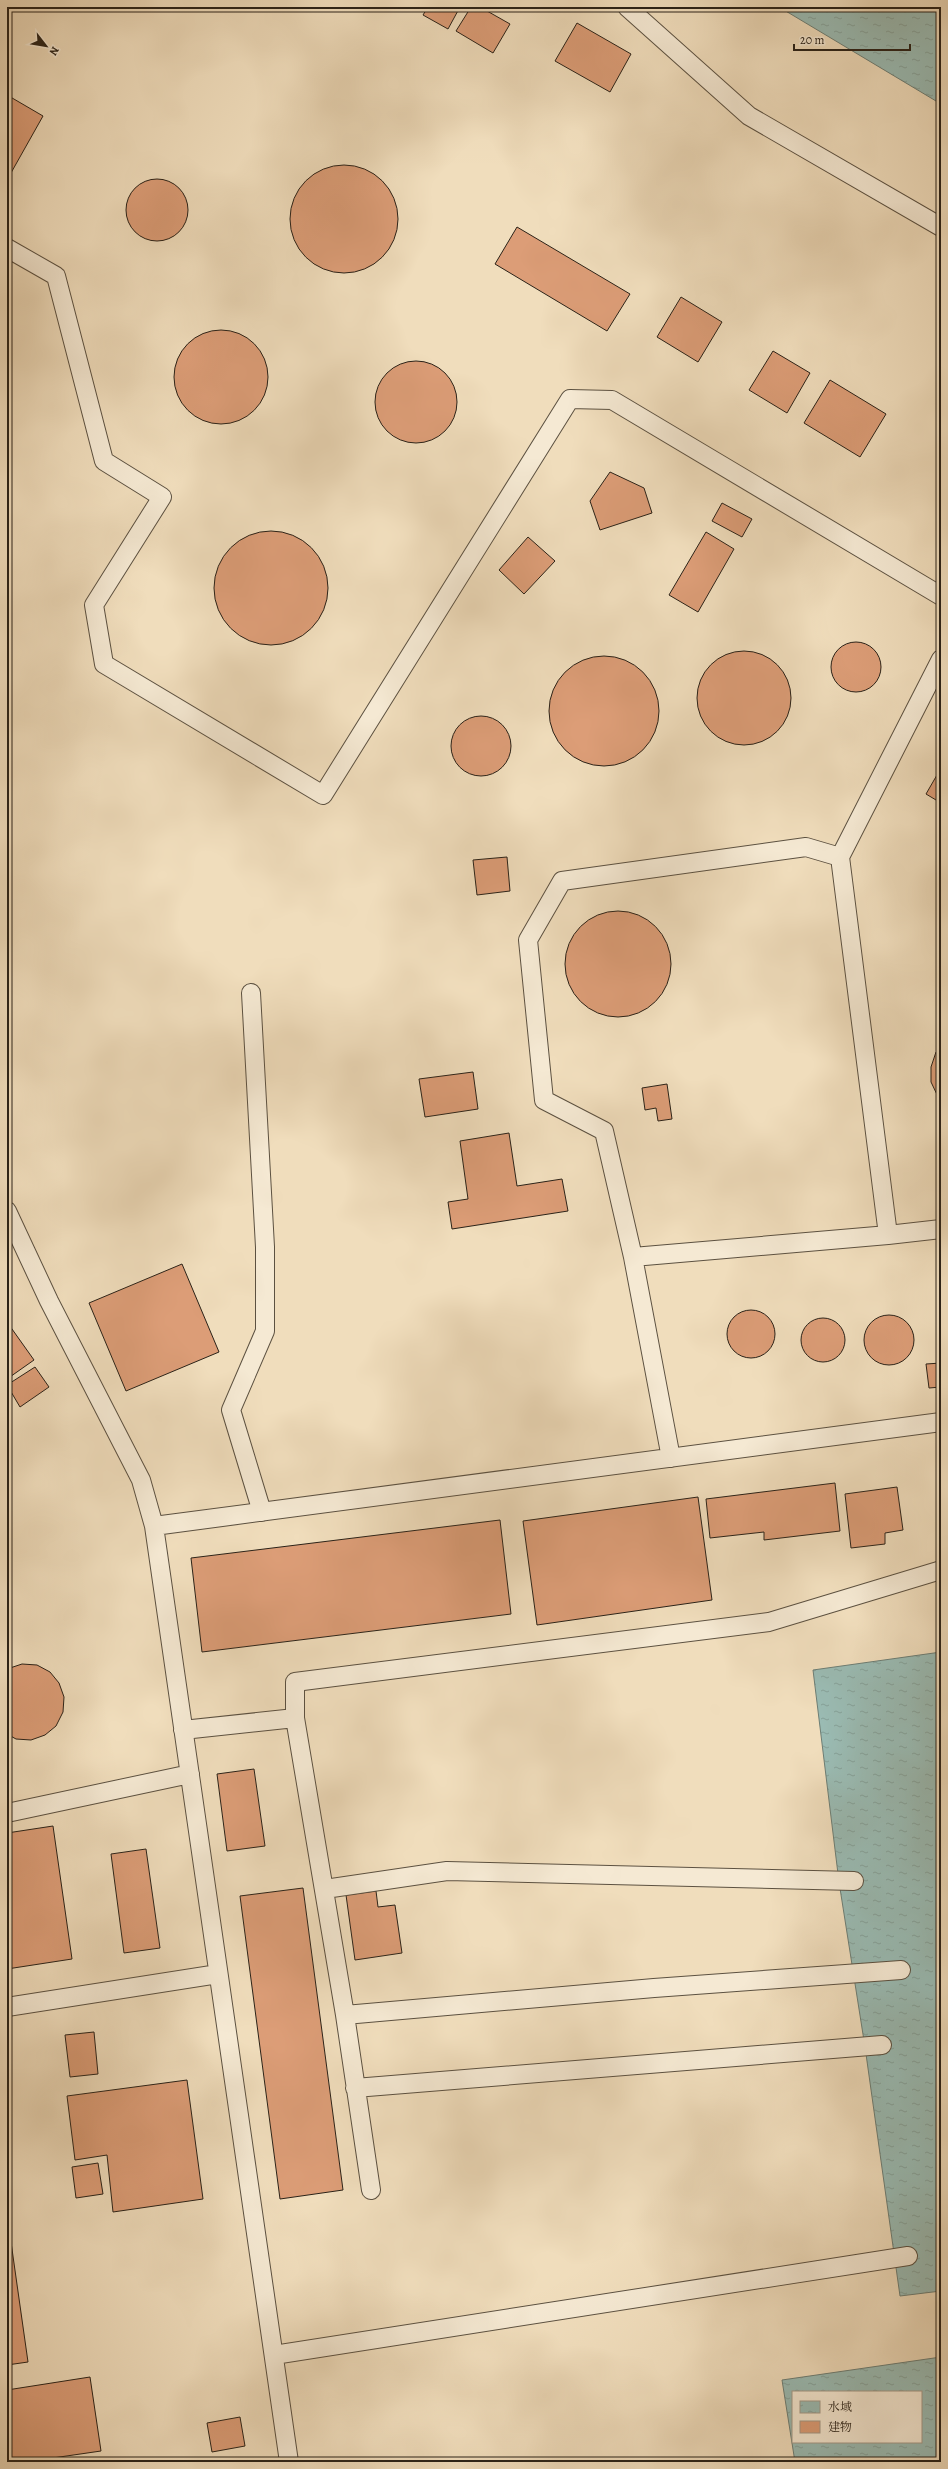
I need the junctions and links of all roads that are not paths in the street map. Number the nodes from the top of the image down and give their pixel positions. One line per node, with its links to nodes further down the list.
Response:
1 (627, 7): 2 (lane)
2 (941, 227)
3 (7, 248): 4 (lane)
4 (941, 596)
5 (941, 659): 6 (lane)
6 (840, 858): 10 (lane); 11 (lane)
7 (251, 993): 14 (lane)
8 (7, 1211): 15 (lane)
9 (941, 1229): 10 (lane)
10 (888, 1235): 11 (lane)
11 (633, 1257): 13 (lane)
12 (941, 1422): 13 (lane)
13 (671, 1458): 14 (lane)
14 (262, 1512): 15 (lane)
15 (154, 1526): 18 (lane)
16 (941, 1570): 17 (lane)
17 (295, 1718): 18 (lane); 22 (lane)
18 (184, 1730): 19 (lane)
19 (190, 1774): 20 (lane); 24 (lane)
20 (7, 1813)
21 (854, 1881): 22 (lane)
22 (325, 1888): 26 (lane)
23 (901, 1970): 26 (lane)
24 (218, 1974): 25 (lane); 31 (lane)
25 (7, 2007)
26 (345, 2015): 28 (lane)
27 (882, 2045): 28 (lane)
28 (355, 2088): 29 (lane)
29 (371, 2190)
30 (908, 2256): 31 (lane)
31 (274, 2355): 32 (lane)
32 (289, 2462)

